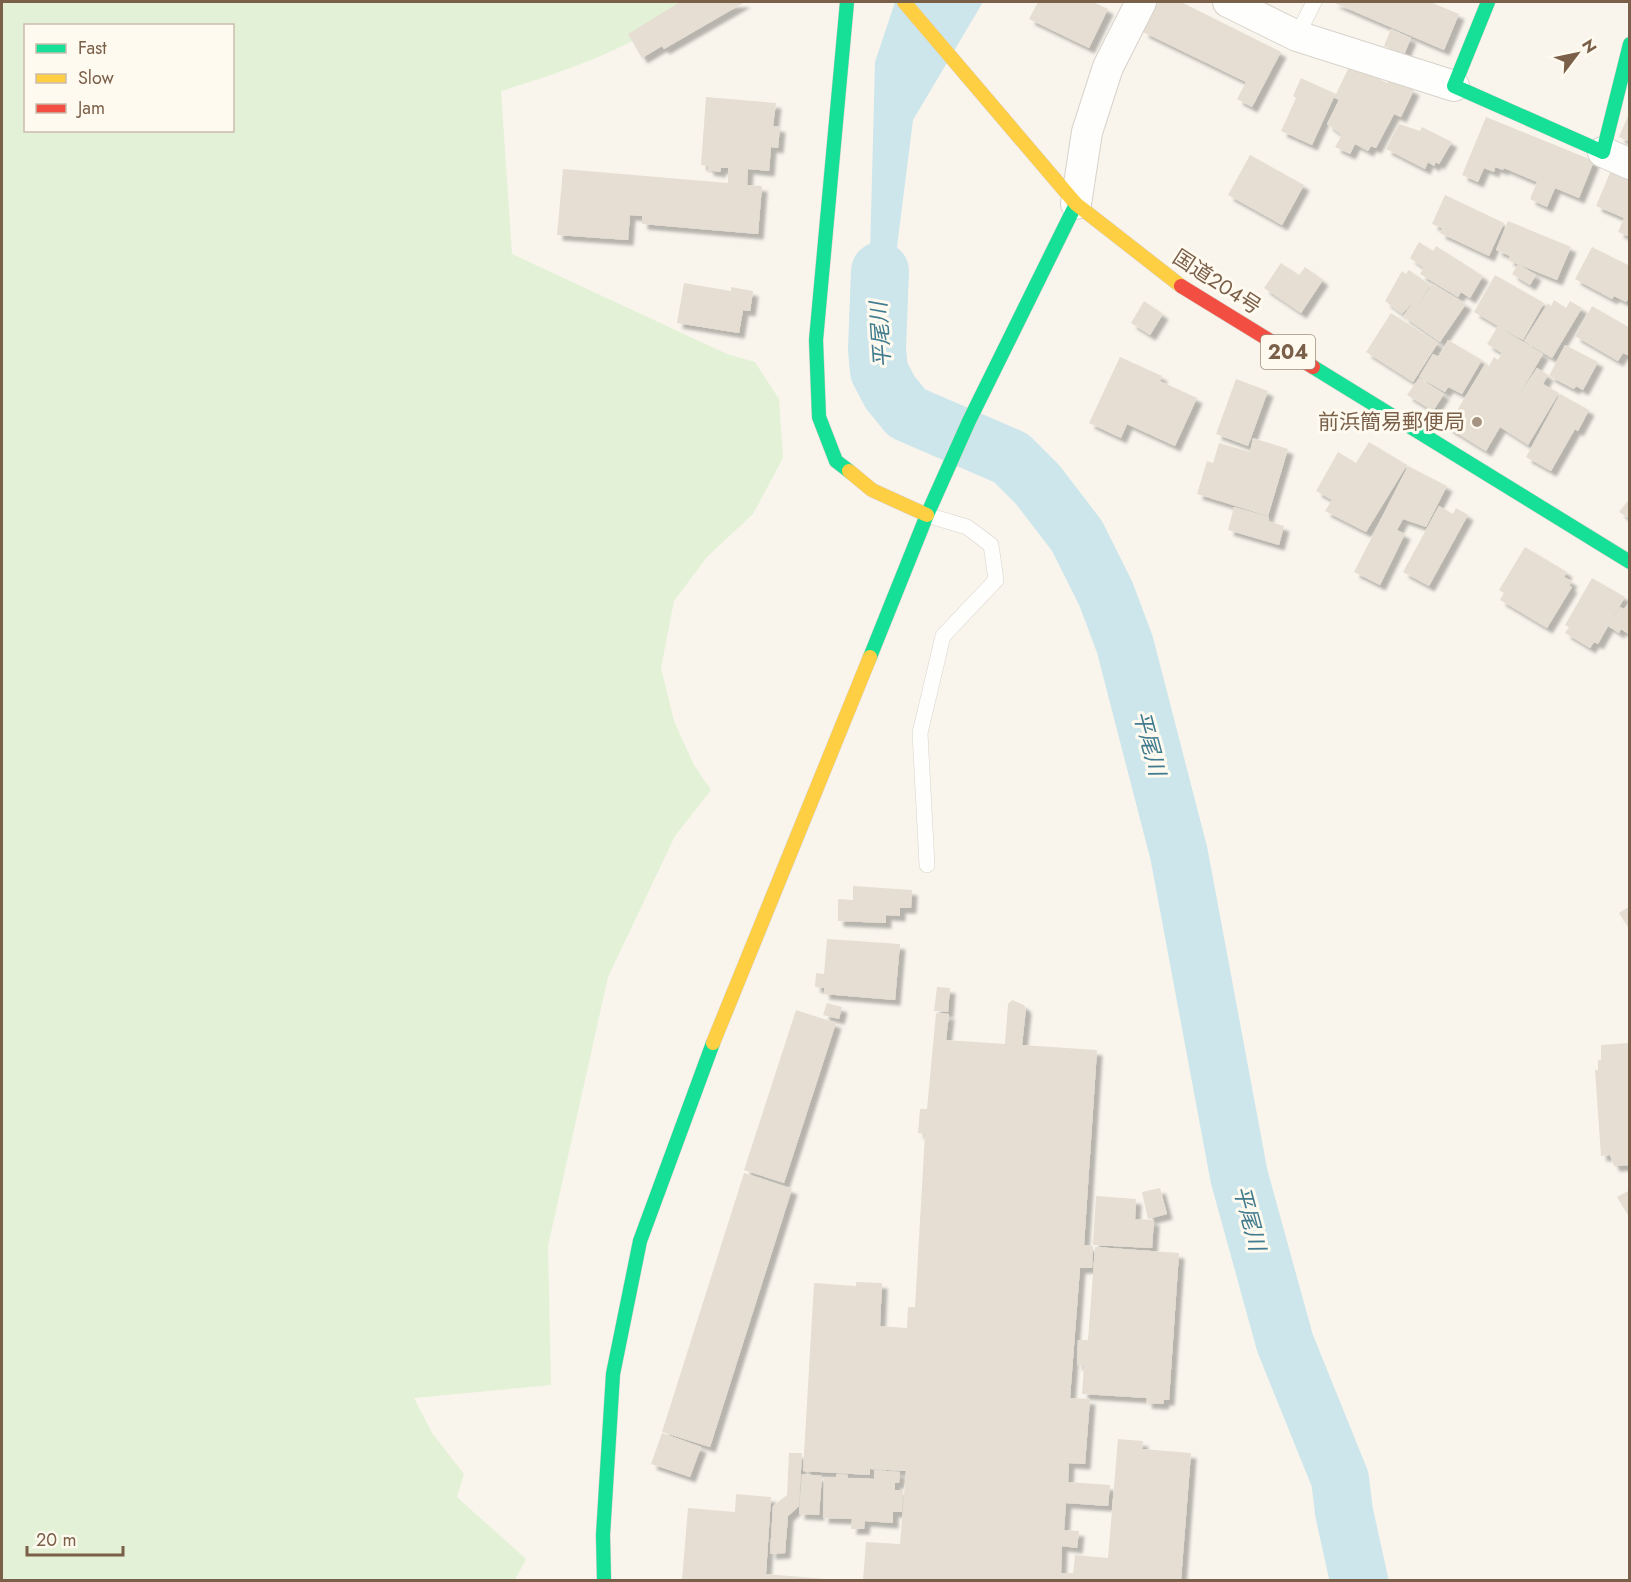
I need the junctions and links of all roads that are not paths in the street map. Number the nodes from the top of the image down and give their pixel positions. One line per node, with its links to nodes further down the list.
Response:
1 (847, 2): 12 (main road)
2 (904, 2): 11 (main road, 国道204号 / 204)
3 (1141, 2): 11 (street)
4 (1228, 2): 7 (street)
5 (1314, 2): 7 (lane)
6 (1488, 2): 9 (main road)
7 (1296, 36): 9 (street)
8 (1629, 44): 10 (main road)
9 (1454, 86): 10 (main road)
10 (1616, 158)
11 (1076, 204): 12 (main road); 13 (main road, 国道204号 / 204)
12 (927, 515): 14 (lane); 15 (main road)
13 (1629, 562)
14 (927, 865)
15 (604, 1581)

